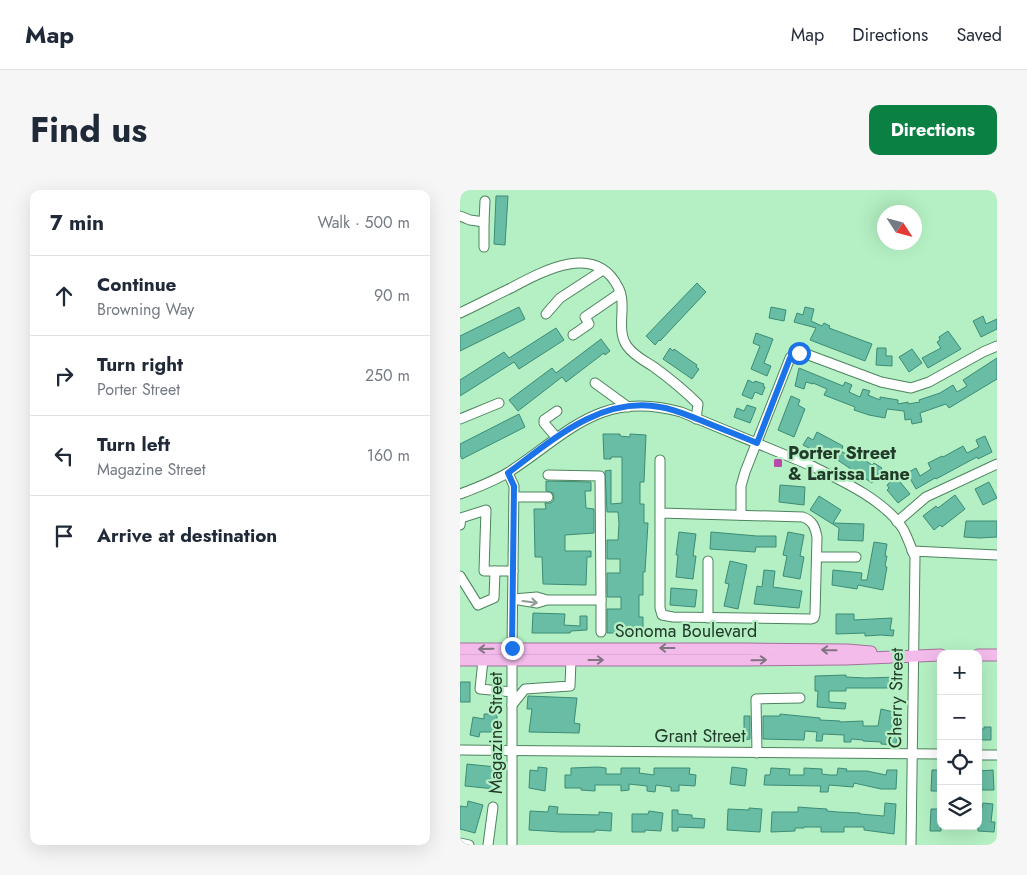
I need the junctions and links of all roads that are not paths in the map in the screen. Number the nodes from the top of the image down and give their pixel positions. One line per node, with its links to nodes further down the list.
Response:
1 (485, 201): 3 (street)
2 (460, 216): 3 (street)
3 (484, 222): 4 (street)
4 (484, 247)
5 (603, 270): 6 (street); 7 (street); 8 (street)
6 (620, 293): 9 (street); 16 (street)
7 (460, 313)
8 (546, 314)
9 (573, 335)
10 (997, 346): 18 (street)
11 (595, 383): 13 (street)
12 (500, 403): 15 (street)
13 (628, 407): 16 (street, Cherry Street); 17 (street, Cherry Street)
14 (557, 411): 17 (street)
15 (460, 419)
16 (696, 419): 18 (street, Cherry Street)
17 (556, 437): 21 (street, Cherry Street)
18 (757, 443): 27 (street); 28 (street, Cherry Street)
19 (660, 460): 26 (street)
20 (997, 464): 28 (street)
21 (508, 473): 23 (street, Cherry Street); 24 (street, Magazine Street)
22 (548, 475): 39 (street)
23 (460, 494)
24 (514, 497): 25 (street); 36 (street, Magazine Street)
25 (548, 497)
26 (660, 513): 27 (street); 40 (street)
27 (741, 515): 32 (street)
28 (897, 522): 30 (street, Cherry Street)
29 (460, 525): 35 (street)
30 (912, 551): 31 (street); 44 (street, Cherry Street)
31 (997, 555)
32 (817, 557): 33 (street); 40 (street)
33 (856, 557)
34 (708, 561): 40 (street)
35 (495, 571): 36 (street); 37 (street)
36 (513, 571): 38 (street, Magazine Street)
37 (460, 576)
38 (512, 599): 39 (street); 43 (street, Magazine Street)
39 (601, 600): 41 (street)
40 (708, 618)
41 (600, 632)
42 (460, 649): 43 (main road, Sonoma Boulevard, one-way to 42)
43 (512, 654): 44 (main road, Sonoma Boulevard, one-way to 43); 49 (main road, Sonoma Boulevard); 50 (main road, Sonoma Boulevard); 51 (street, Magazine Street)
44 (912, 655): 45 (main road, Sonoma Boulevard); 50 (main road, Sonoma Boulevard, one-way to 44); 57 (street, Cherry Street)
45 (937, 655)
46 (982, 655): 47 (main road)
47 (997, 656)
48 (460, 660): 49 (main road, Sonoma Boulevard)
49 (483, 660): 51 (street)
50 (571, 660): 53 (street)
51 (512, 692): 53 (street, Magazine Street)
52 (800, 698): 56 (street)
53 (512, 705): 55 (street, Magazine Street)
54 (460, 750): 55 (street, Grant Street)
55 (512, 751): 56 (street, Grant Street); 65 (street, Magazine Street)
56 (757, 753): 57 (street, Grant Street)
57 (911, 754): 58 (street, Grant Street); 66 (street, Cherry Street)
58 (937, 754)
59 (982, 755): 60 (street)
60 (997, 755)
61 (493, 808): 64 (street)
62 (460, 843): 63 (street)
63 (469, 845)
64 (488, 845)
65 (512, 845)
66 (911, 845)

